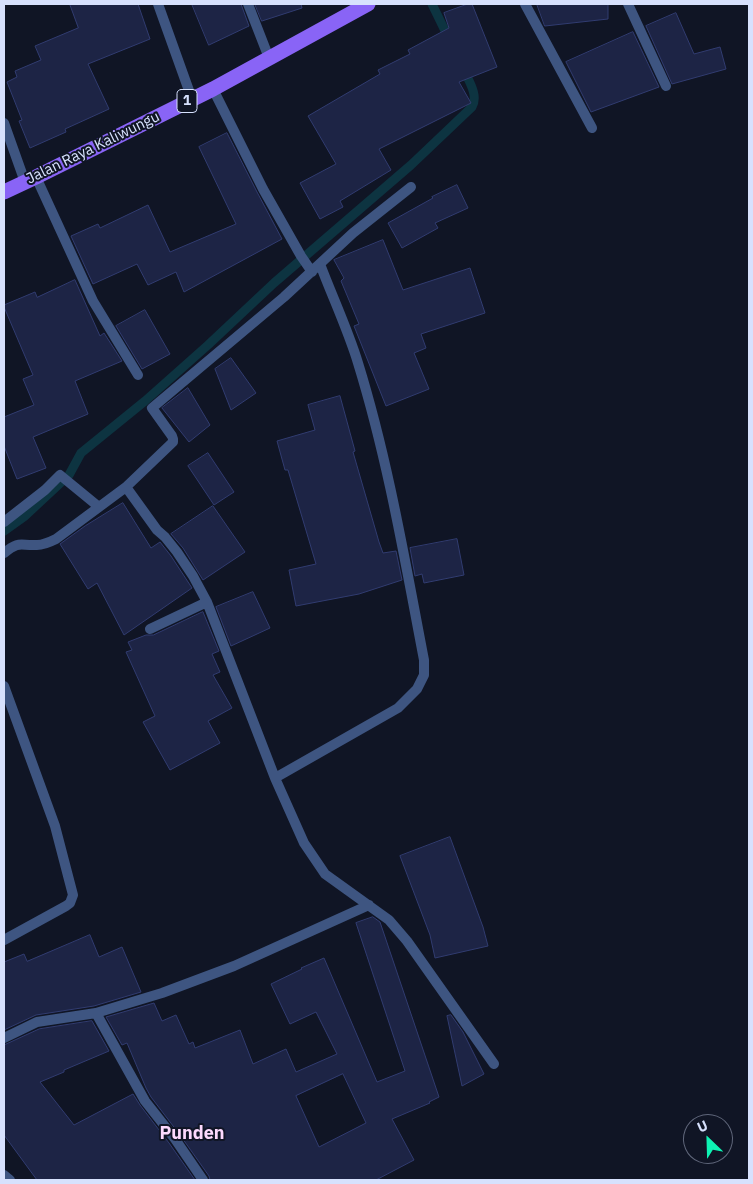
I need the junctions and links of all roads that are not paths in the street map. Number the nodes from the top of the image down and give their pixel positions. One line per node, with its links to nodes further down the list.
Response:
1 (158, 4): 10 (street)
2 (248, 4): 7 (street)
3 (368, 4): 6 (main road, Jalan Raya Kaliwungu / 1)
4 (524, 4): 12 (street)
5 (628, 4): 8 (street)
6 (349, 8): 7 (main road, Jalan Raya Kaliwungu / 1)
7 (269, 58): 9 (main road, Jalan Raya Kaliwungu / 1)
8 (666, 86)
9 (213, 89): 10 (main road, Jalan Raya Kaliwungu / 1); 17 (street)
10 (192, 99): 13 (main road, Jalan Raya Kaliwungu / 1)
11 (4, 122): 13 (street)
12 (592, 128)
13 (31, 179): 15 (main road, Jalan Raya Kaliwungu / 1); 18 (street)
14 (410, 186): 16 (street)
15 (4, 192)
16 (320, 264): 17 (street); 27 (street)
17 (311, 270): 19 (street)
18 (138, 376)
19 (126, 487): 20 (street); 23 (street)
20 (98, 508): 21 (street); 22 (street)
21 (4, 522)
22 (4, 553)
23 (207, 602): 24 (street); 27 (street)
24 (150, 628)
25 (4, 686): 26 (street)
26 (7, 706): 29 (street)
27 (276, 778): 28 (street)
28 (369, 905): 30 (street); 32 (street)
29 (4, 940)
30 (96, 1013): 31 (street); 35 (street)
31 (4, 1038)
32 (494, 1064)
33 (4, 1175): 34 (street)
34 (10, 1180)
35 (203, 1180)

